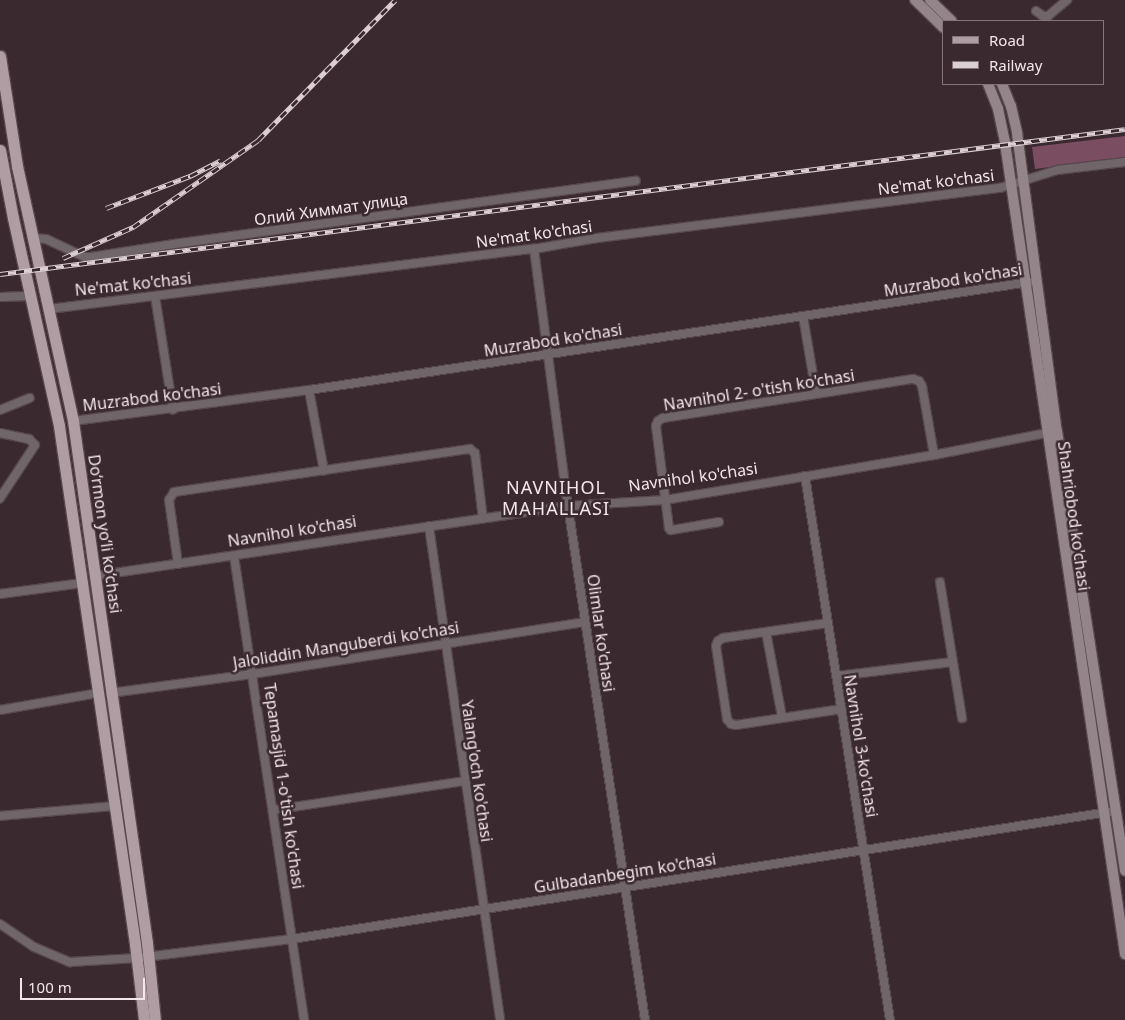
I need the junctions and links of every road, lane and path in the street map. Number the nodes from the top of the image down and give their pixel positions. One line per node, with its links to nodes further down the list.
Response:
1 (915, 0): 6 (main road)
2 (930, 0): 5 (main road)
3 (1067, 0): 4 (street)
4 (1036, 11)
5 (951, 20)
6 (942, 26)
7 (0, 56): 15 (main road, Do‘rmon yo‘li ko‘chasi)
8 (988, 85): 14 (main road, Shahriobod ko'chasi)
9 (1002, 85): 13 (main road, Shahriobod ko'chasi)
10 (0, 150): 19 (main road, Do‘rmon yo‘li ko‘chasi)
11 (1125, 162): 13 (street, Ne'mat ko'chasi)
12 (636, 181): 15 (street, Олий Химмат улица)
13 (1023, 181): 14 (street, Ne'mat ko'chasi); 17 (main road, Shahriobod ko'chasi)
14 (1011, 185): 16 (street, Ne'mat ko'chasi); 18 (main road, Shahriobod ko'chasi)
15 (33, 238): 22 (main road, Do‘rmon yo‘li ko‘chasi)
16 (534, 249): 20 (street, Ne'mat ko'chasi); 24 (street, Olimlar ko'chasi)
17 (1037, 281): 18 (street, Muzrabod ko'chasi); 31 (main road, Shahriobod ko'chasi)
18 (1025, 283): 23 (street, Muzrabod ko'chasi); 31 (main road, Shahriobod ko'chasi)
19 (31, 296): 21 (street); 46 (main road, Do‘rmon yo‘li ko‘chasi)
20 (156, 296): 22 (street, Ne'mat ko'chasi); 29 (street)
21 (0, 297)
22 (49, 308): 30 (main road, Do‘rmon yo‘li ko‘chasi)
23 (803, 316): 24 (street, Muzrabod ko'chasi); 26 (street)
24 (547, 356): 25 (street, Muzrabod ko'chasi); 38 (street, Olimlar ko'chasi)
25 (309, 390): 29 (street, Muzrabod ko'chasi); 34 (street)
26 (816, 393): 33 (street, Navnihol 2- o'tish ko'chasi); 37 (street, Navnihol 2- o'tish ko'chasi)
27 (30, 398): 28 (street)
28 (0, 410)
29 (173, 410): 30 (street, Muzrabod ko'chasi)
30 (73, 421): 44 (main road, Do‘rmon yo‘li ko‘chasi)
31 (1052, 432): 33 (street, Navnihol ko'chasi); 66 (main road, Shahriobod ko'chasi); 67 (main road, Shahriobod ko'chasi)
32 (0, 433): 36 (street)
33 (934, 454): 35 (street, Navnihol ko'chasi)
34 (324, 471): 39 (street); 43 (street)
35 (806, 476): 37 (street, Navnihol ko'chasi); 49 (street, Navnihol 3-ko'chasi)
36 (0, 498)
37 (665, 500): 38 (street, Navnihol ko'chasi); 40 (street, Navnihol 2- o'tish ko'chasi)
38 (568, 506): 39 (street, Navnihol ko'chasi); 48 (street, Olimlar ko'chasi)
39 (483, 519): 41 (street, Navnihol ko'chasi)
40 (719, 522)
41 (429, 526): 42 (street, Navnihol ko'chasi); 51 (street, Yalang'och ko'chasi)
42 (234, 556): 43 (street, Navnihol ko'chasi); 55 (street, Tepamasjid 1-o'tish ko'chasi)
43 (178, 564): 44 (street, Navnihol ko'chasi)
44 (94, 578): 46 (main road, Navnihol ko'chasi); 52 (main road, Do‘rmon yo‘li ko‘chasi)
45 (940, 582): 54 (street)
46 (82, 583): 47 (street); 53 (main road, Do‘rmon yo‘li ko‘chasi)
47 (0, 594)
48 (585, 622): 51 (street, Jaloliddin Manguberdi ko'chasi); 72 (street, Olimlar ko'chasi)
49 (828, 623): 50 (street); 56 (street, Navnihol 3-ko'chasi)
50 (766, 632): 61 (street); 61 (street)
51 (446, 643): 55 (street, Jaloliddin Manguberdi ko'chasi); 63 (street, Yalang'och ko'chasi)
52 (104, 648): 53 (main road); 57 (main road, Do‘rmon yo‘li ko‘chasi)
53 (92, 650): 58 (main road, Do‘rmon yo‘li ko‘chasi)
54 (952, 662): 56 (street); 62 (street)
55 (253, 674): 57 (street, Jaloliddin Manguberdi ko'chasi); 65 (street, Tepamasjid 1-o'tish ko'chasi)
56 (837, 676): 59 (street, Navnihol 3-ko'chasi)
57 (110, 693): 77 (main road, Do‘rmon yo‘li ko‘chasi)
58 (98, 694): 60 (street); 64 (main road, Do‘rmon yo‘li ko‘chasi)
59 (842, 708): 61 (street); 69 (street, Navnihol 3-ko'chasi)
60 (0, 710)
61 (782, 717)
62 (962, 718)
63 (465, 781): 65 (street); 73 (street, Yalang'och ko'chasi)
64 (115, 806): 68 (street); 77 (main road, Do‘rmon yo‘li ko‘chasi)
65 (273, 810): 75 (street, Tepamasjid 1-o'tish ko'chasi)
66 (1116, 811): 67 (street, Gulbadanbegim ko'chasi); 70 (main road, Shahriobod ko'chasi)
67 (1103, 813): 69 (street, Gulbadanbegim ko'chasi); 71 (main road, Shahriobod ko'chasi)
68 (0, 816)
69 (864, 851): 72 (street, Gulbadanbegim ko'chasi); 83 (street, Navnihol 3-ko'chasi)
70 (1125, 870): 71 (street)
71 (1112, 871): 76 (main road, Shahriobod ko'chasi)
72 (625, 887): 73 (street, Gulbadanbegim ko'chasi); 82 (street, Olimlar ko'chasi)
73 (483, 910): 75 (street, Gulbadanbegim ko'chasi); 81 (street, Yalang'och ko'chasi)
74 (0, 924): 77 (street, Gulbadanbegim ko'chasi)
75 (292, 939): 77 (street, Gulbadanbegim ko'chasi); 80 (street, Tepamasjid 1-o'tish ko'chasi)
76 (1125, 954)
77 (143, 958): 78 (main road, Do‘rmon yo‘li ko‘chasi); 79 (main road, Do‘rmon yo‘li ko‘chasi)
78 (144, 1020)
79 (155, 1020)
80 (304, 1020)
81 (500, 1020)
82 (644, 1020)
83 (890, 1020)

